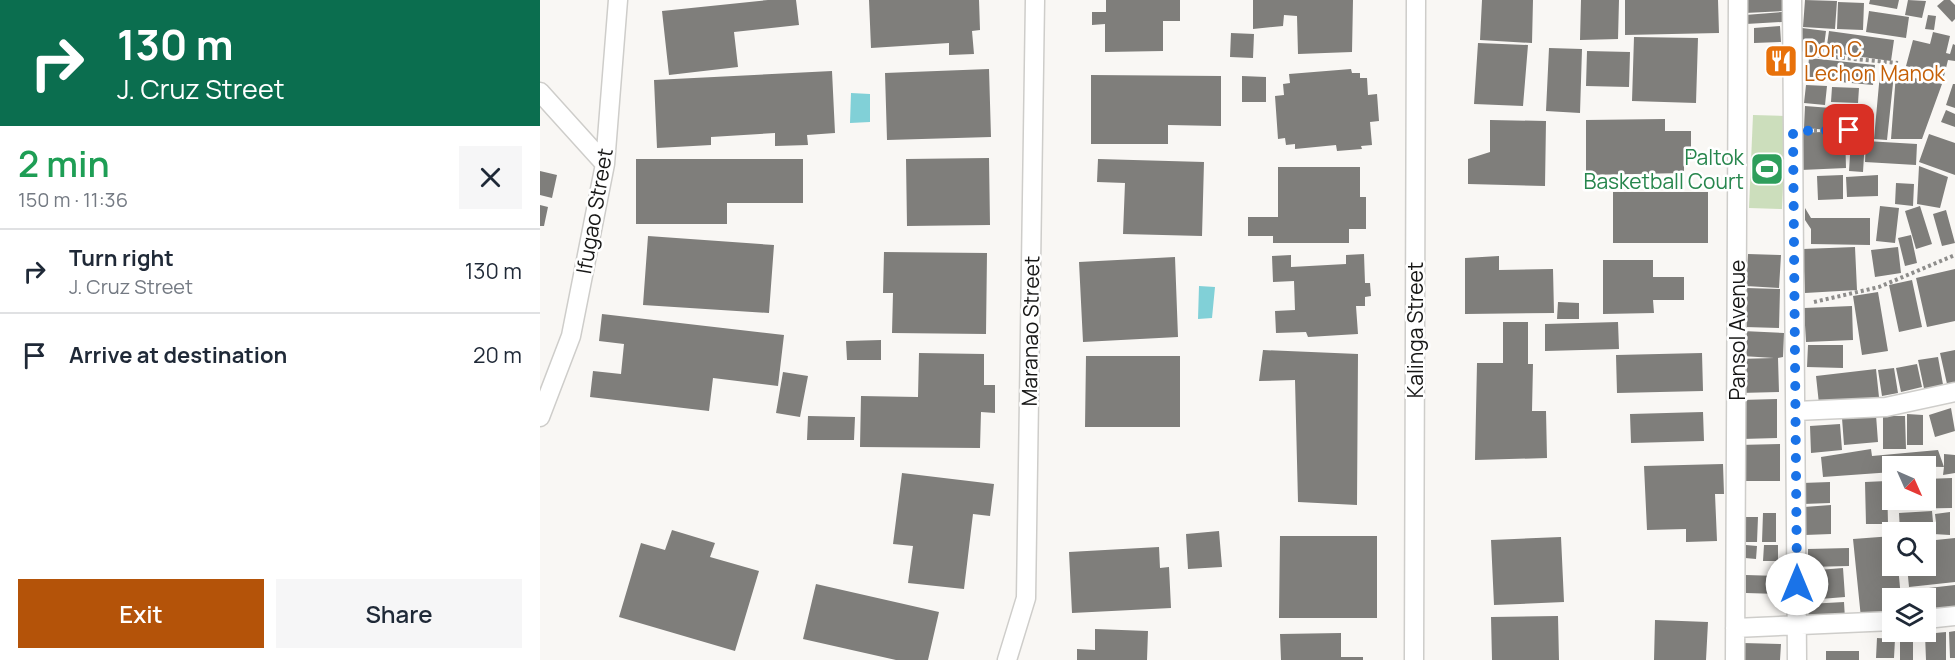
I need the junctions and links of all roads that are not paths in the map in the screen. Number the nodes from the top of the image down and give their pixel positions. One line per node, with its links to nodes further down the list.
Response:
1 (618, 0): 7 (street, Ifugao Street)
2 (1035, 0): 16 (street, Maranao Street)
3 (1416, 0): 17 (street, Kalinga Street)
4 (1738, 0): 15 (street, Pansol Avenue)
5 (1792, 0): 9 (street)
6 (540, 92): 7 (street)
7 (605, 164): 10 (street, Ifugao Street)
8 (1955, 392): 9 (street)
9 (1796, 411): 14 (street)
10 (540, 417)
11 (1955, 616): 12 (street)
12 (1936, 618)
13 (1882, 622): 14 (street)
14 (1797, 627): 15 (street); 19 (street)
15 (1735, 628): 18 (street, Pansol Avenue)
16 (1007, 660)
17 (1414, 660)
18 (1735, 660)
19 (1797, 660)

